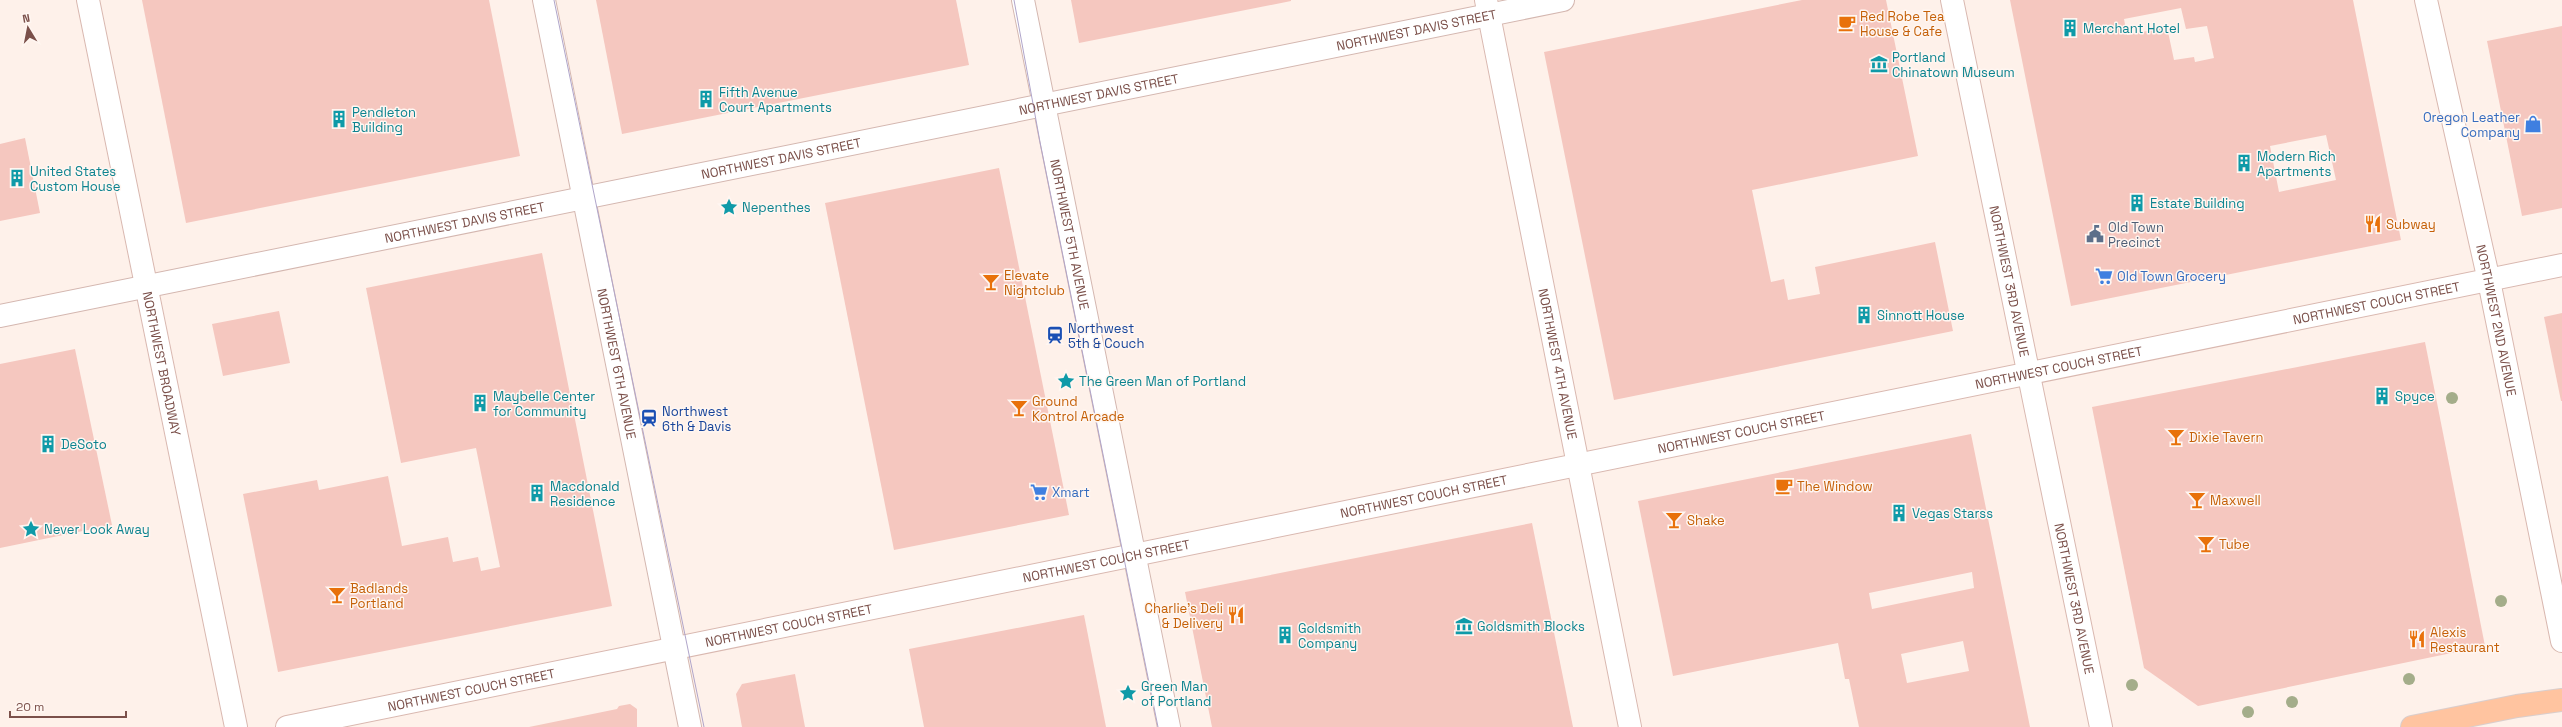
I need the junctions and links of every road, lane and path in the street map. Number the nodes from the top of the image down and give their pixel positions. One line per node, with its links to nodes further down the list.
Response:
1 (88, 0): 12 (street, NORTHWEST BROADWAY)
2 (544, 0): 9 (street, NORTHWEST 6TH AVENUE)
3 (1023, 0): 8 (street, NORTHWEST 5TH AVENUE)
4 (1563, 0): 7 (street, NORTHWEST DAVIS STREET)
5 (1952, 0): 14 (street, NORTHWEST 3RD AVENUE)
6 (2426, 0): 11 (street, NORTHWEST 2ND AVENUE)
7 (1487, 7): 8 (street, NORTHWEST DAVIS STREET); 15 (street, NORTHWEST 4TH AVENUE)
8 (1045, 105): 9 (street, NORTHWEST DAVIS STREET); 16 (street, NORTHWEST 5TH AVENUE)
9 (585, 199): 12 (street, NORTHWEST DAVIS STREET); 18 (street, NORTHWEST 6TH AVENUE)
10 (2562, 265): 11 (street, NORTHWEST COUCH STREET)
11 (2489, 281): 14 (street, NORTHWEST COUCH STREET); 17 (street, NORTHWEST 2ND AVENUE)
12 (146, 286): 13 (street, NORTHWEST DAVIS STREET); 20 (street, NORTHWEST BROADWAY)
13 (0, 316)
14 (2029, 373): 15 (street, NORTHWEST COUCH STREET); 25 (street, NORTHWEST 3RD AVENUE)
15 (1578, 464): 16 (street, NORTHWEST COUCH STREET); 24 (street, NORTHWEST 4TH AVENUE)
16 (1134, 555): 18 (street, NORTHWEST COUCH STREET); 23 (street, NORTHWEST 5TH AVENUE)
17 (2562, 641)
18 (674, 648): 21 (street, NORTHWEST COUCH STREET); 22 (street, NORTHWEST 6TH AVENUE)
19 (2562, 700): 26 (main road)
20 (236, 727)
21 (286, 727)
22 (690, 727)
23 (1169, 727)
24 (1630, 727)
25 (2101, 727)
26 (2412, 727)

